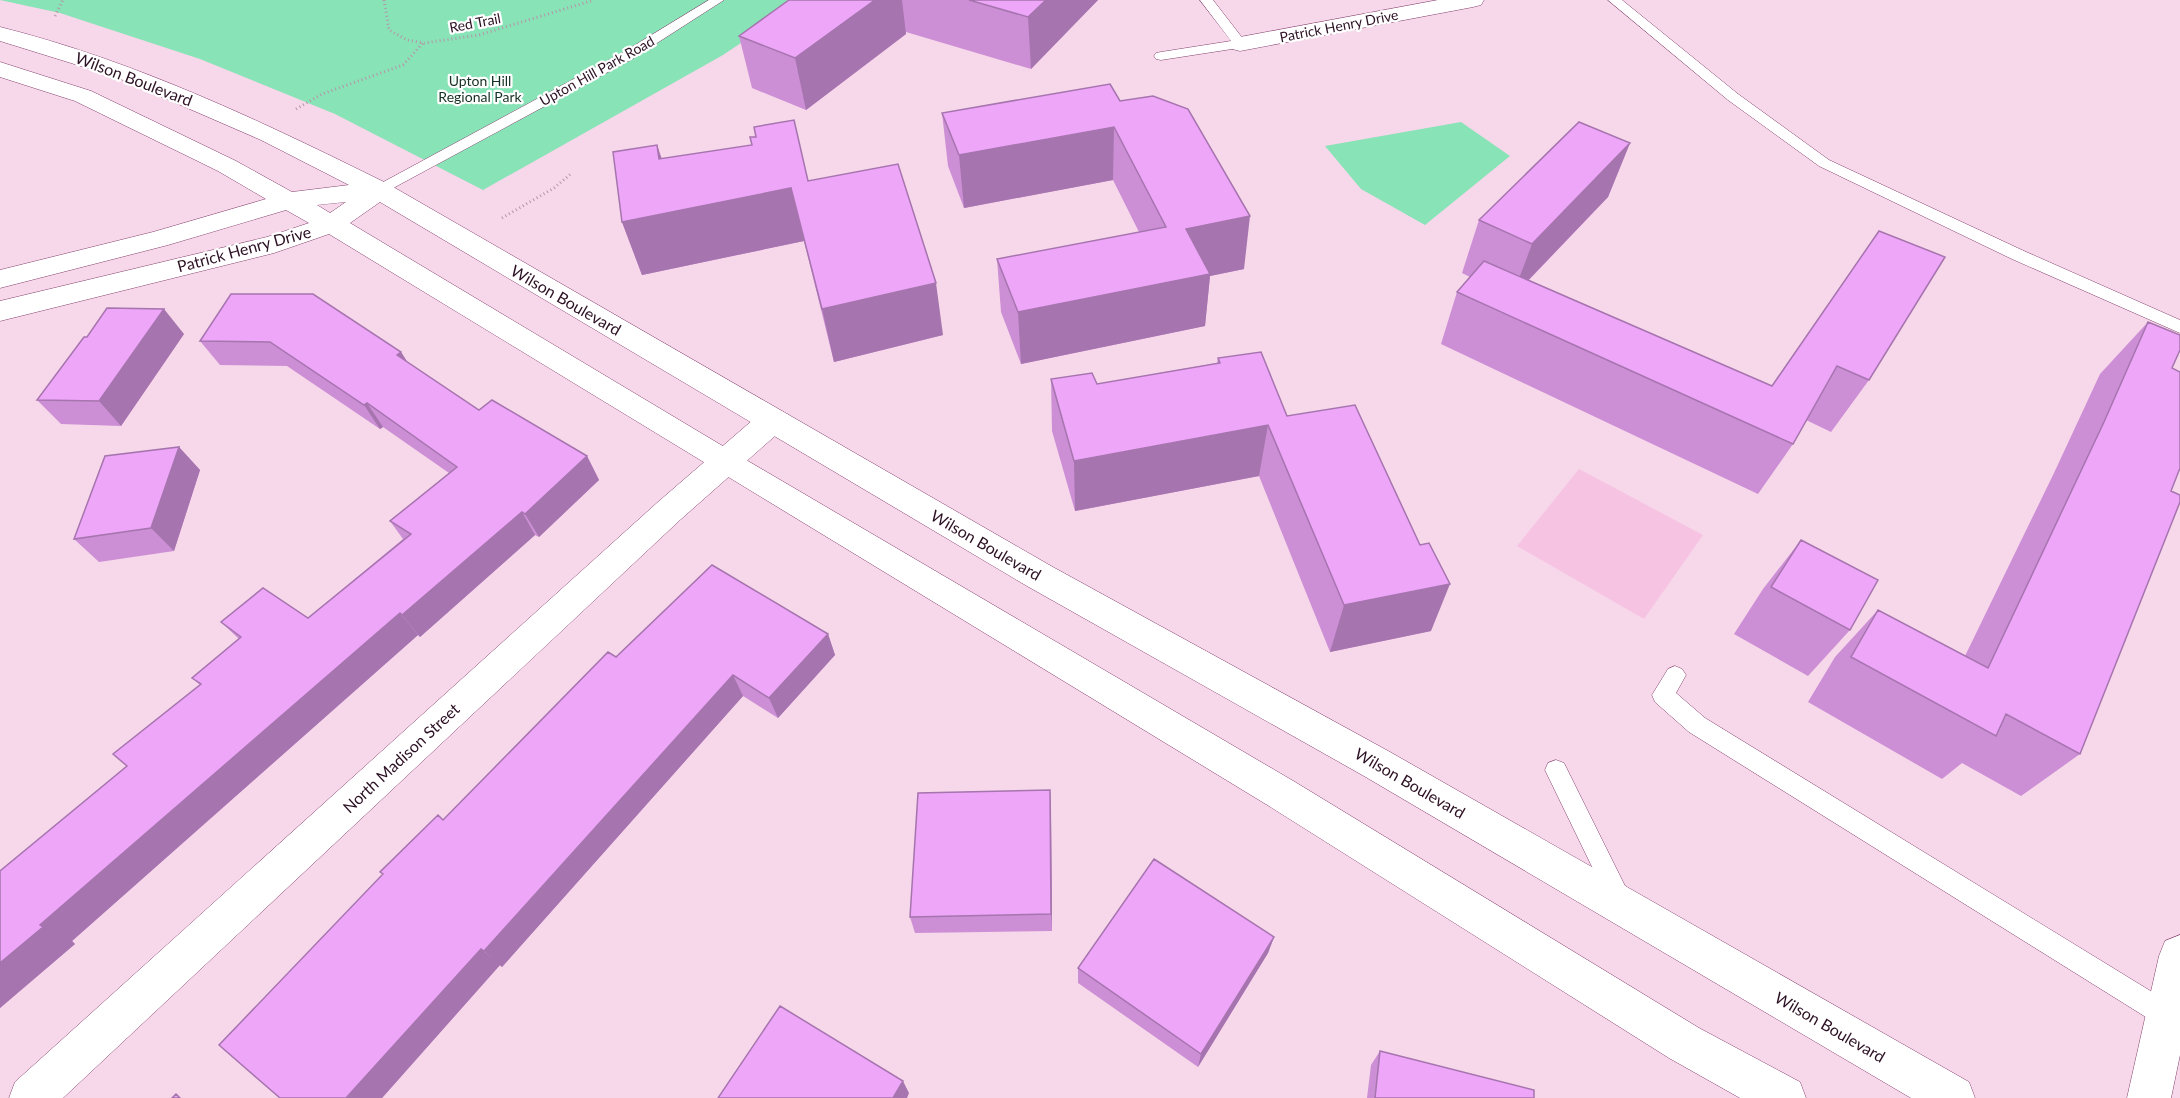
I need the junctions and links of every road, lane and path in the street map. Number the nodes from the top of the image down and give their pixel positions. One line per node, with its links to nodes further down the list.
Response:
1 (63, 0): 8 (path)
2 (384, 0): 10 (path, Red Trail)
3 (594, 0): 10 (path, Red Trail)
4 (718, 0): 16 (lane, Upton Hill Park Road)
5 (1206, 0): 11 (lane)
6 (1473, 0): 11 (main road, Patrick Henry Drive)
7 (1614, 0): 22 (lane)
8 (53, 19)
9 (0, 34): 16 (main road, Wilson Boulevard)
10 (424, 43): 14 (path)
11 (1240, 44): 12 (lane)
12 (1161, 57)
13 (0, 69): 17 (main road, Wilson Boulevard)
14 (295, 110)
15 (572, 173): 18 (path)
16 (379, 190): 17 (main road, Patrick Henry Drive); 19 (main road, Patrick Henry Drive); 23 (main road, Wilson Boulevard)
17 (290, 200): 19 (main road, Wilson Boulevard); 20 (main road, Patrick Henry Drive)
18 (504, 217)
19 (332, 224): 21 (main road, Patrick Henry Drive); 24 (main road, Wilson Boulevard)
20 (0, 279)
21 (0, 311)
22 (2180, 327)
23 (773, 420): 24 (main road, North Madison Street); 27 (main road, Wilson Boulevard)
24 (725, 462): 30 (main road, North Madison Street); 31 (main road, Wilson Boulevard)
25 (1675, 675): 29 (lane)
26 (1556, 771): 27 (lane)
27 (1622, 905): 32 (main road, Wilson Boulevard)
28 (2180, 956): 29 (main road)
29 (2166, 1015): 33 (main road)
30 (31, 1098)
31 (1784, 1098)
32 (1953, 1098)
33 (2150, 1098)

